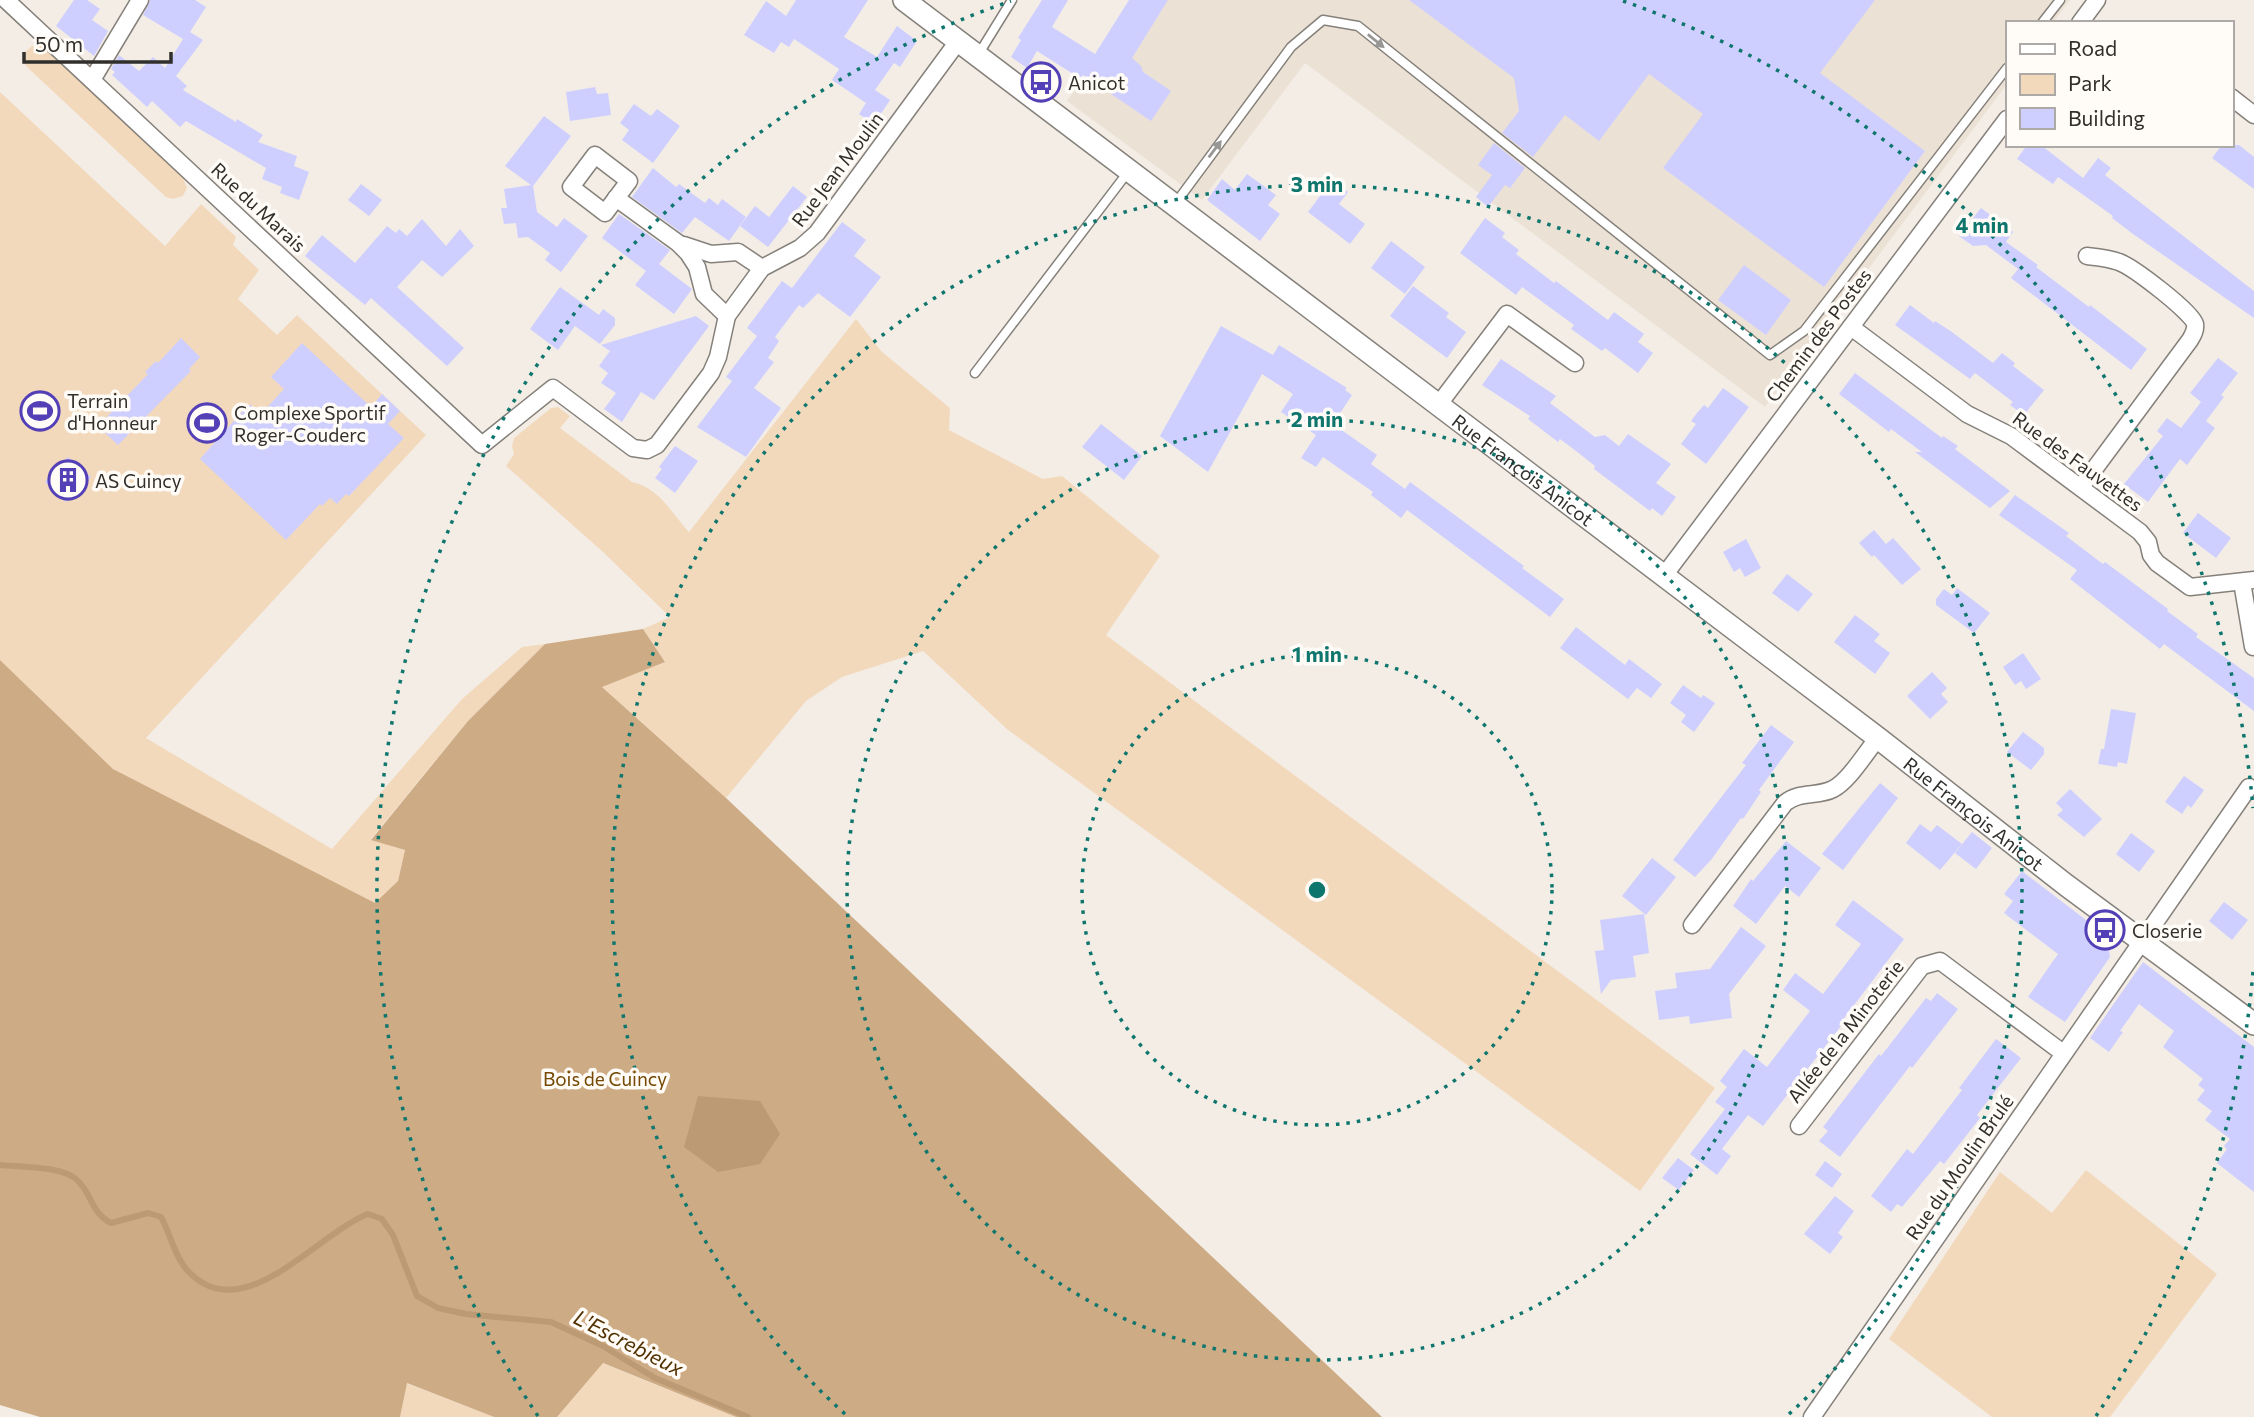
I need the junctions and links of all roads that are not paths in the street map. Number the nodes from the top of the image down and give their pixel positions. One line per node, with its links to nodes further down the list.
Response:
1 (6, 0): 12 (street, Rue du Marais)
2 (140, 0): 12 (street)
3 (904, 0): 9 (street, Rue François Anicot)
4 (1012, 0): 10 (lane)
5 (2060, 0): 7 (lane)
6 (2097, 0): 8 (street)
7 (2044, 21)
8 (2081, 21)
9 (959, 40): 10 (street, Rue François Anicot); 21 (street, Rue Jean Moulin)
10 (978, 55): 16 (street, Rue François Anicot)
11 (2006, 69): 18 (lane, one-way to 11)
12 (92, 80): 27 (street, Rue du Marais)
13 (2233, 99): 14 (street)
14 (2254, 115)
15 (2006, 120): 23 (street, Chemin des Postes)
16 (1130, 170): 18 (street, Rue François Anicot); 25 (lane)
17 (616, 198): 19 (street)
18 (1175, 204): 26 (street, Rue François Anicot)
19 (678, 243): 21 (street); 22 (street)
20 (2087, 256): 28 (street)
21 (762, 268): 22 (street, Rue Jean Moulin)
22 (726, 316): 27 (street, Rue Jean Moulin)
23 (1850, 327): 28 (street, Rue des Fauvettes); 29 (street, Chemin des Postes)
24 (1575, 363): 26 (street)
25 (975, 373)
26 (1439, 404): 29 (street, Rue François Anicot)
27 (482, 446)
28 (2081, 487): 30 (street, Rue des Fauvettes)
29 (1663, 577): 32 (street, Rue François Anicot)
30 (2248, 581): 31 (street, Rue des Fauvettes)
31 (2253, 647)
32 (1878, 738): 34 (street); 35 (street, Rue François Anicot)
33 (2249, 787): 35 (street, Rue du Moulin Brulé)
34 (1692, 925)
35 (2142, 941): 36 (street, Rue François Anicot); 37 (street, Rue du Moulin Brulé)
36 (2254, 1024)
37 (2063, 1053): 38 (street, Allée de la Minoterie); 39 (street, Rue du Moulin Brulé)
38 (1799, 1126)
39 (1812, 1417)

